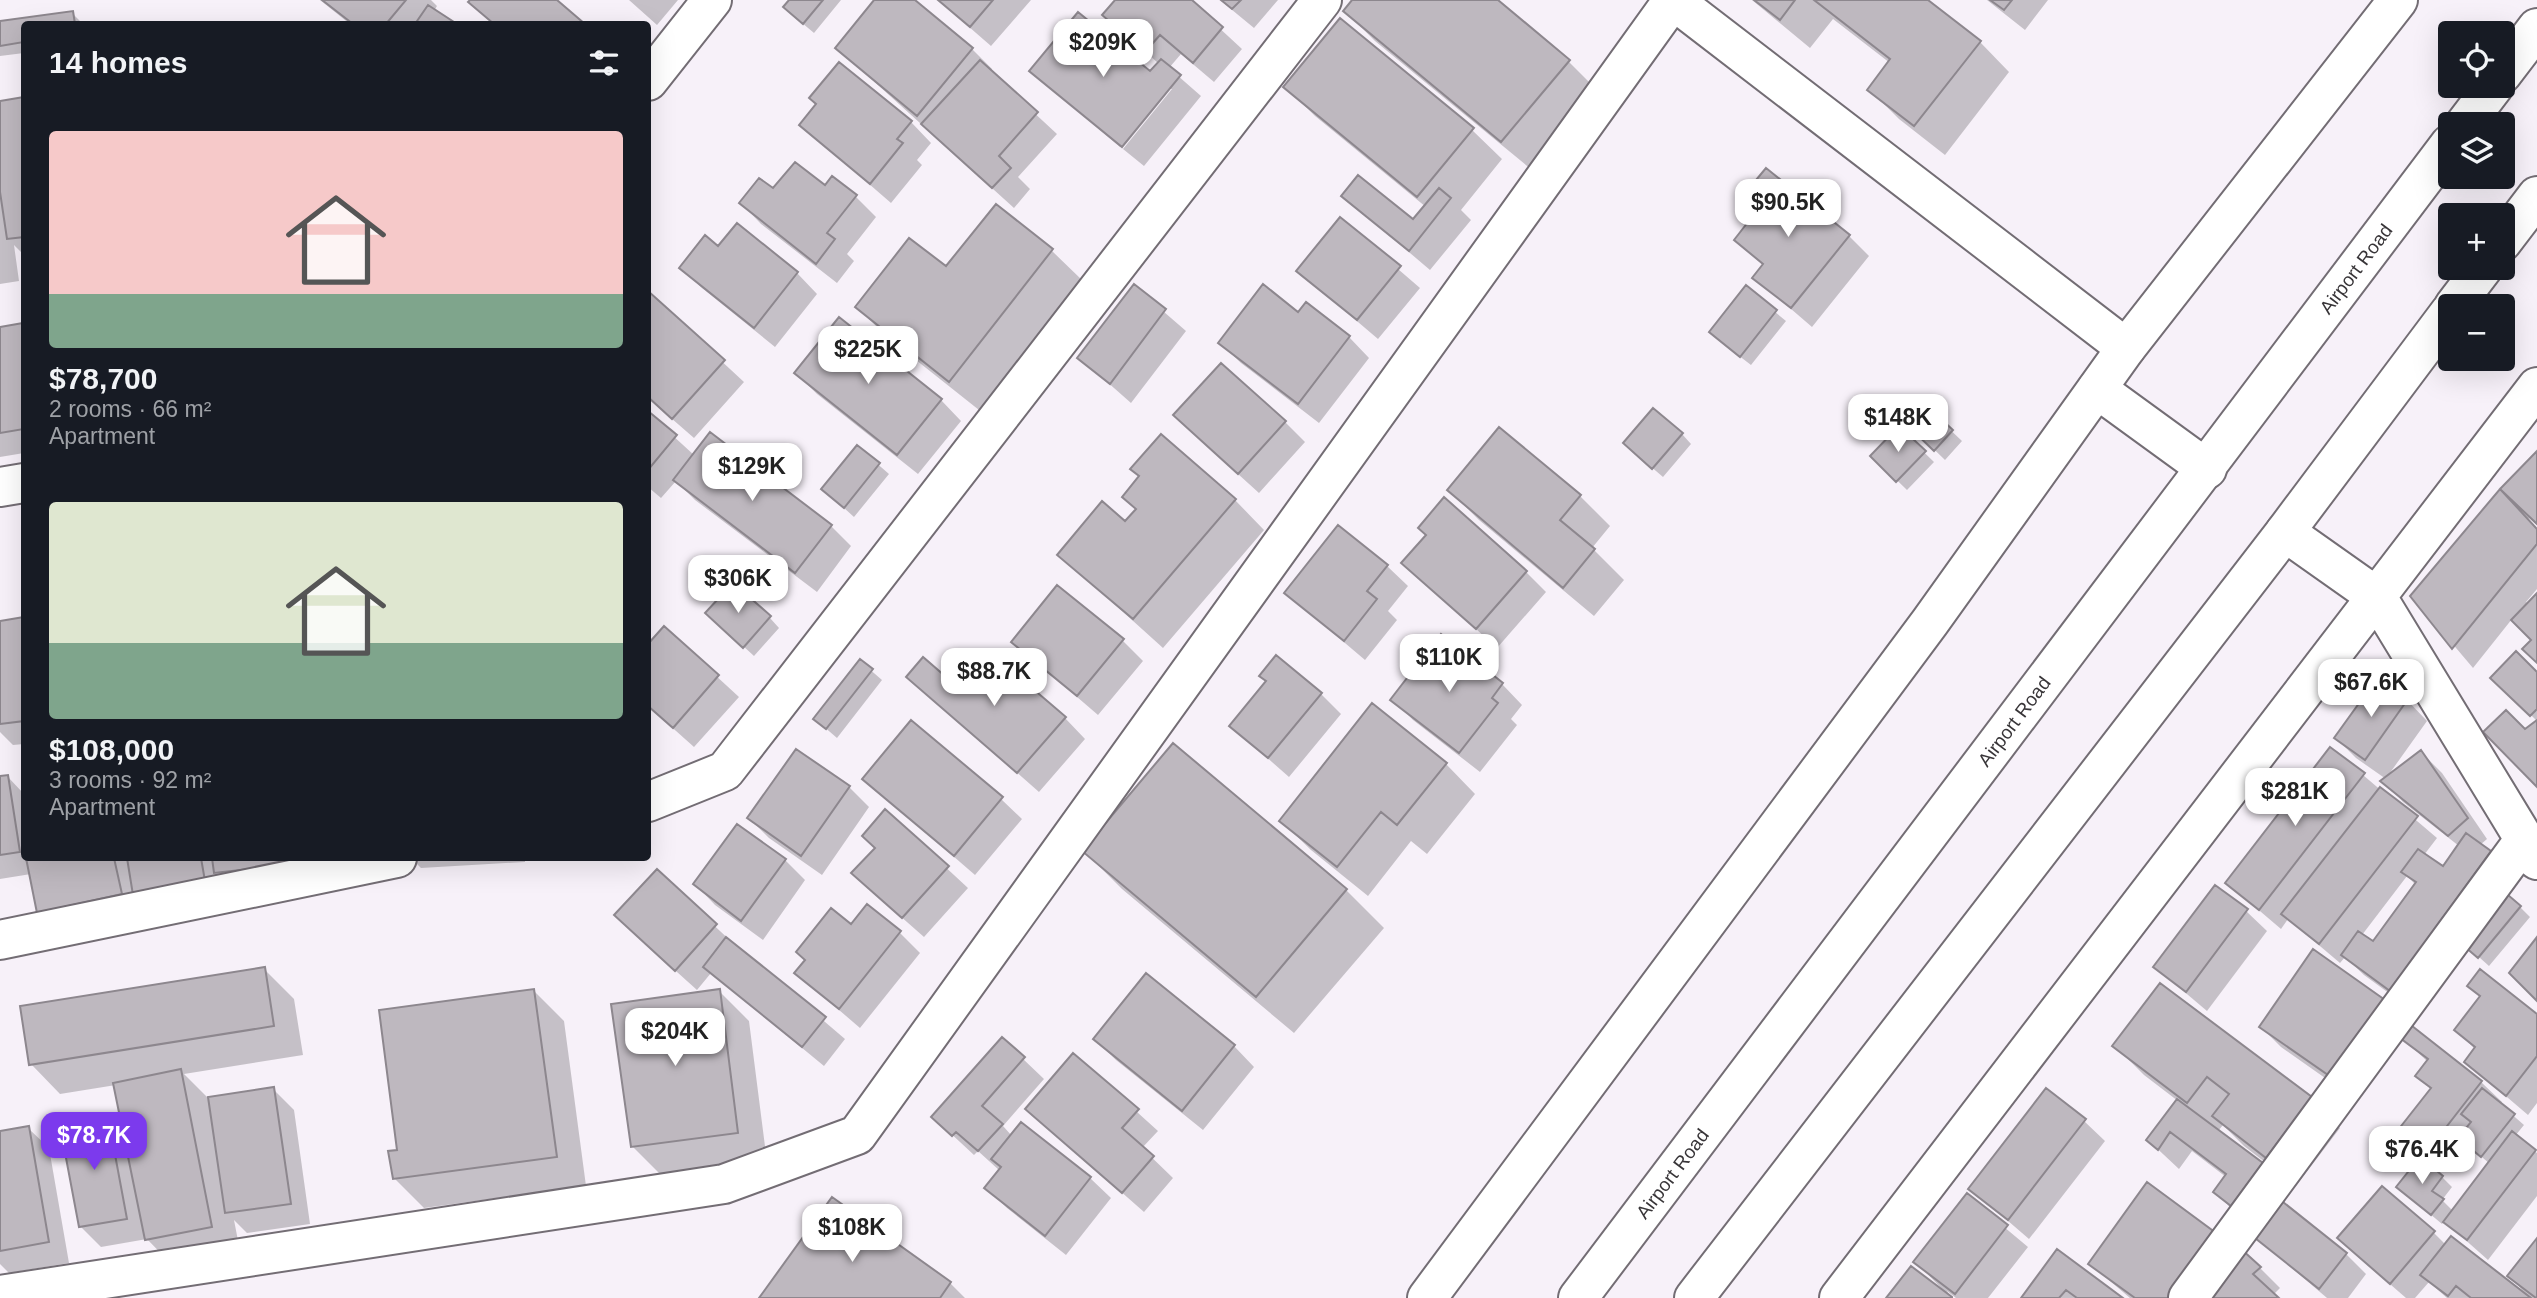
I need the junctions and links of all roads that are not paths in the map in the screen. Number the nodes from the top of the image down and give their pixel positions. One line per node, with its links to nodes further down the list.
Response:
1 (712, 0): 7 (street)
2 (1322, 0): 24 (street)
3 (1673, 0): 16 (street); 28 (street)
4 (2398, 0): 16 (street)
5 (2537, 28): 6 (street)
6 (2515, 57)
7 (651, 77)
8 (2485, 98): 9 (street)
9 (2474, 112)
10 (2438, 160): 19 (street, Airport Road)
11 (2537, 196): 12 (street)
12 (2515, 225)
13 (2474, 280): 14 (street)
14 (2463, 294)
15 (2438, 328): 22 (street)
16 (2126, 348): 18 (street)
17 (2537, 387): 23 (street)
18 (2097, 388): 19 (street); 29 (street)
19 (2207, 469): 30 (street, Airport Road)
20 (21, 484): 21 (street)
21 (0, 487)
22 (2285, 532): 23 (street); 31 (street)
23 (2377, 597): 25 (street); 32 (street)
24 (651, 801)
25 (2531, 850): 33 (street)
26 (382, 861): 27 (street)
27 (0, 940)
28 (0, 1295)
29 (1427, 1298)
30 (1578, 1298)
31 (1694, 1298)
32 (1839, 1298)
33 (2188, 1298)

